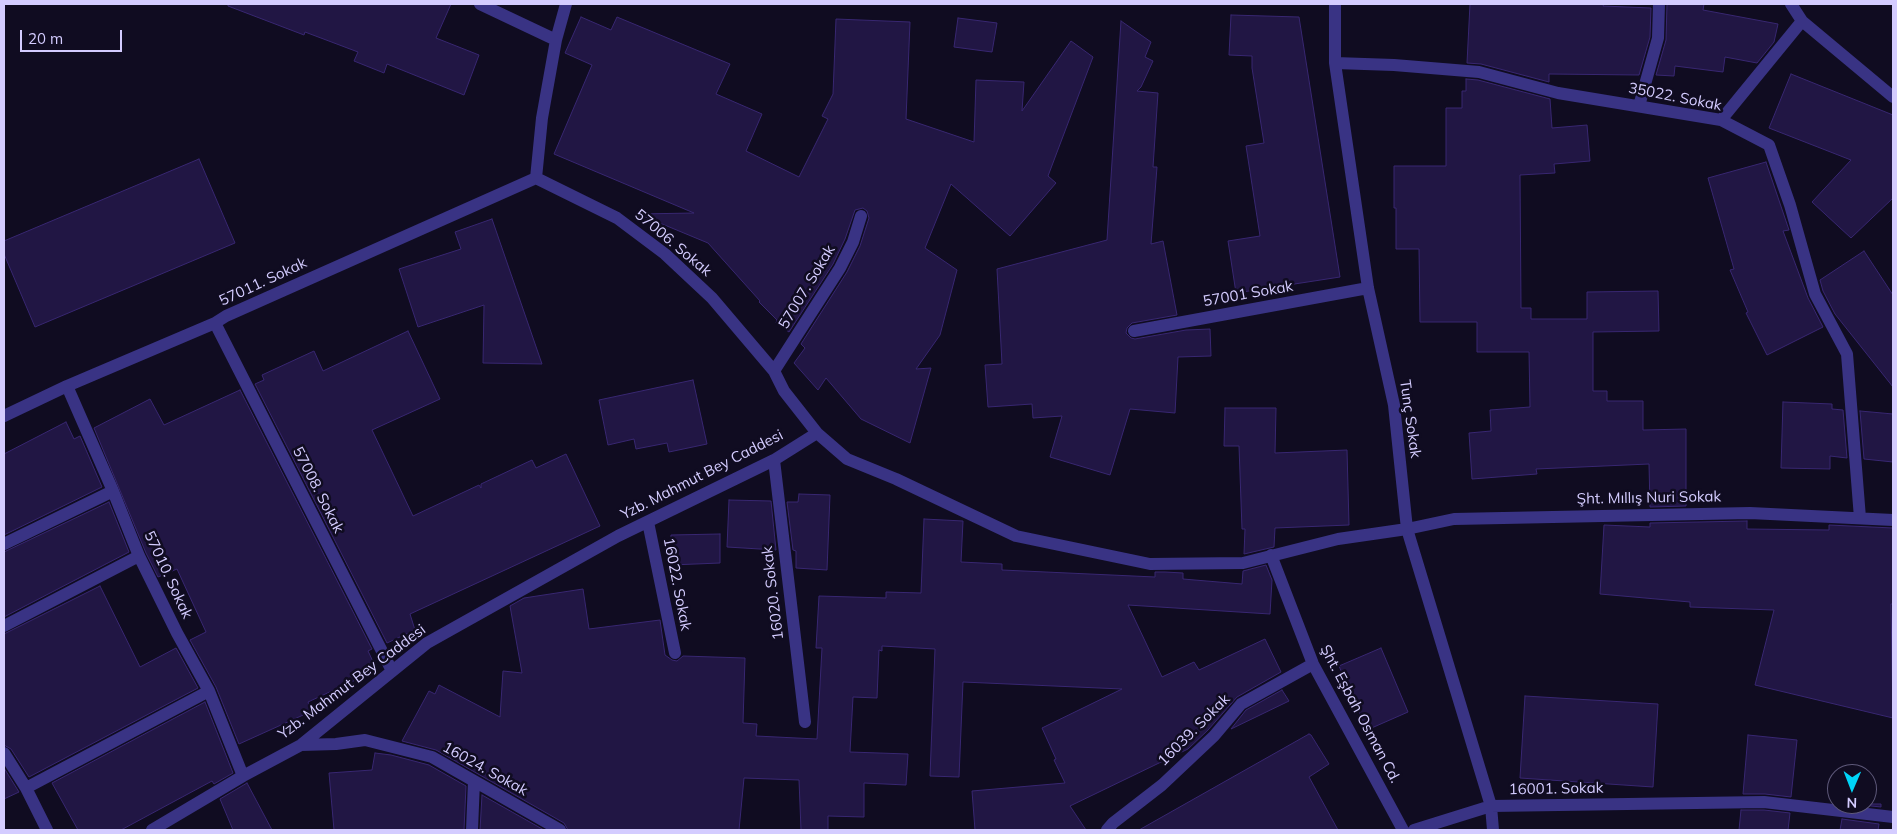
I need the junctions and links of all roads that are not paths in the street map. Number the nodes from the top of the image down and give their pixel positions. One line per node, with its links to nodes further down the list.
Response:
1 (480, 4): 7 (street)
2 (566, 4): 7 (street)
3 (1336, 4): 8 (street, Tunç Sokak)
4 (1659, 4): 10 (street)
5 (1791, 4): 6 (street)
6 (1802, 21): 9 (street); 11 (street)
7 (556, 40): 12 (street)
8 (1335, 63): 10 (street, 35022. Sokak); 14 (street, Tunç Sokak)
9 (1893, 97)
10 (1639, 106): 11 (street, 35022. Sokak)
11 (1721, 120): 23 (street, 35022. Sokak)
12 (536, 178): 15 (street, 57011. Sokak); 17 (street, 57006. Sokak)
13 (861, 216): 17 (street, 57007. Sokak)
14 (1368, 288): 16 (street, 57001 Sokak); 26 (street, Tunç Sokak)
15 (215, 323): 18 (street, 57011. Sokak); 33 (street, 57008. Sokak)
16 (1134, 331)
17 (774, 371): 20 (street, 57006. Sokak)
18 (67, 386): 19 (street, 57011. Sokak); 22 (street, 57010. Sokak)
19 (4, 416)
20 (816, 433): 21 (street, Yzb. Mahmut Bey Caddesi); 28 (street)
21 (774, 460): 25 (street, Yzb. Mahmut Bey Caddesi); 35 (street, 16020. Sokak)
22 (113, 491): 27 (street); 29 (street, 57010. Sokak)
23 (1860, 518): 24 (street, Şht. Mıllış Nuri Sokak); 26 (street, Şht. Mıllış Nuri Sokak)
24 (1893, 520)
25 (648, 522): 31 (street, 16022. Sokak); 33 (street, Yzb. Mahmut Bey Caddesi)
26 (1407, 529): 28 (street); 41 (street, Tunç Sokak)
27 (4, 544)
28 (1271, 555): 32 (street, Şht. Eşbah Osman Cd.)
29 (139, 556): 30 (street); 34 (street, 57010. Sokak)
30 (4, 626)
31 (674, 653)
32 (1313, 664): 47 (street, 16039. Sokak); 48 (street, Şht. Eşbah Osman Cd.)
33 (392, 671): 36 (street, Yzb. Mahmut Bey Caddesi)
34 (209, 691): 38 (street, 57010. Sokak); 40 (street)
35 (805, 722)
36 (301, 745): 38 (street, Yzb. Mahmut Bey Caddesi); 39 (street, 16024. Sokak)
37 (4, 753): 40 (street)
38 (243, 776): 44 (street, Yzb. Mahmut Bey Caddesi)
39 (474, 781): 45 (street); 46 (street, 16024. Sokak)
40 (26, 788): 43 (street)
41 (1491, 806): 42 (street, 16001. Sokak); 49 (street, 16001. Sokak); 50 (street, Tunç Sokak)
42 (1893, 817): 51 (street)
43 (47, 830)
44 (152, 830)
45 (472, 830)
46 (560, 830)
47 (1107, 830)
48 (1403, 830)
49 (1414, 830)
50 (1493, 830)
51 (1892, 830)

